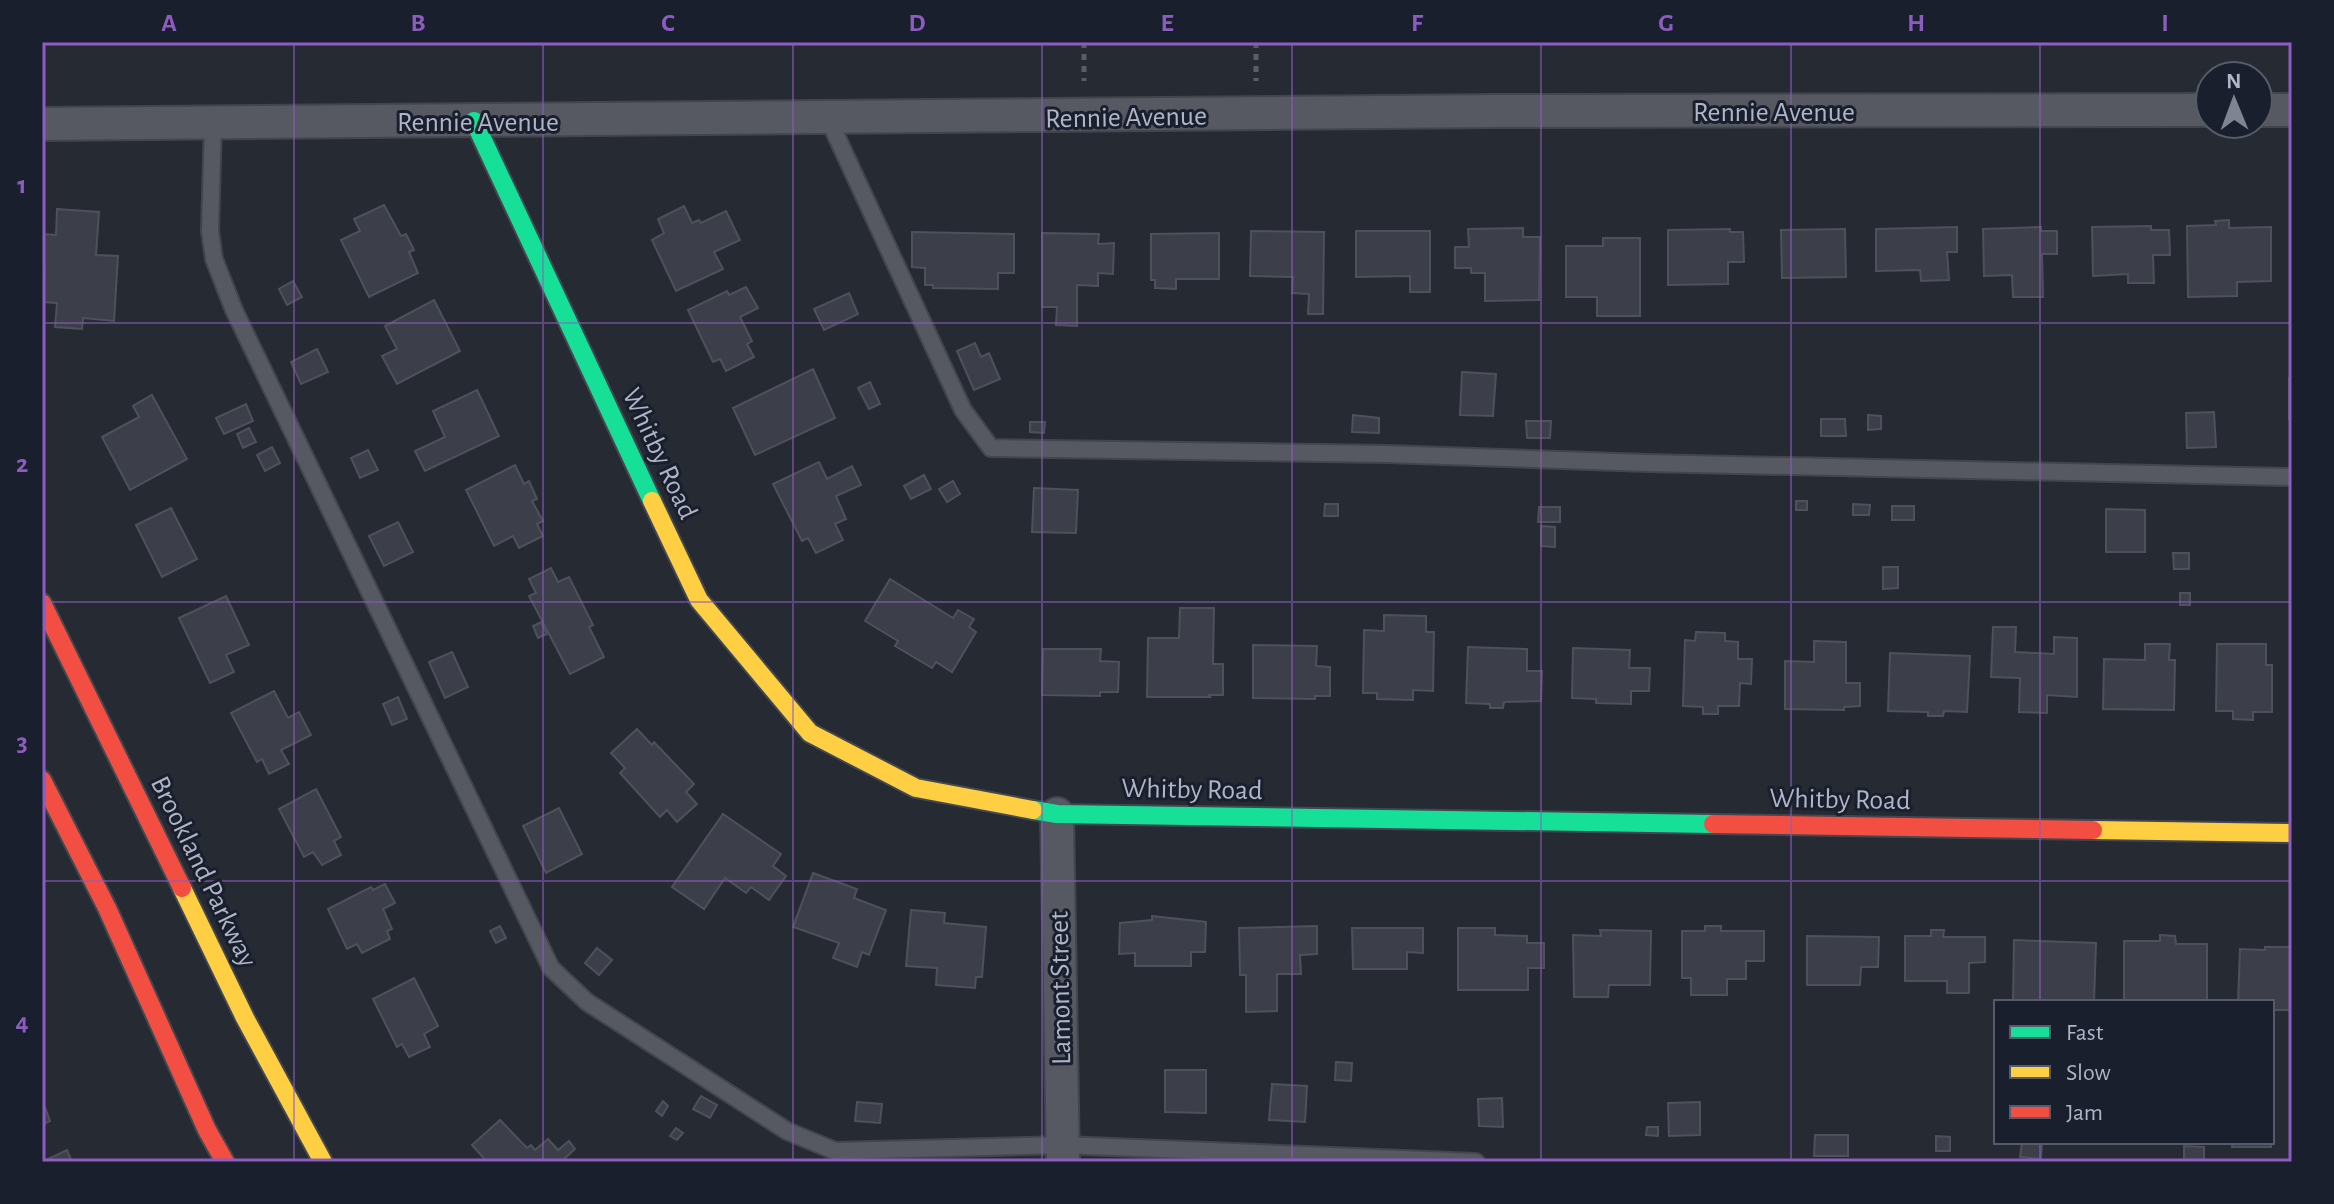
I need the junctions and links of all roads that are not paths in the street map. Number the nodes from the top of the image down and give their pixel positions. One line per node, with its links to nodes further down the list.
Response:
1 (2194, 110): 2 (street, Rennie Avenue)
2 (828, 118): 3 (street, Rennie Avenue); 6 (lane)
3 (474, 121): 4 (street, Rennie Avenue); 9 (street, Whitby Road)
4 (213, 122): 5 (street, Rennie Avenue); 11 (lane)
5 (42, 124)
6 (2292, 477)
7 (42, 603): 13 (street, Brookland Parkway)
8 (42, 780): 12 (street)
9 (1057, 814): 10 (street, Whitby Road); 11 (street, Lamont Street)
10 (2292, 833)
11 (1063, 1154): 14 (lane)
12 (225, 1162)
13 (323, 1162)
14 (1476, 1162)

